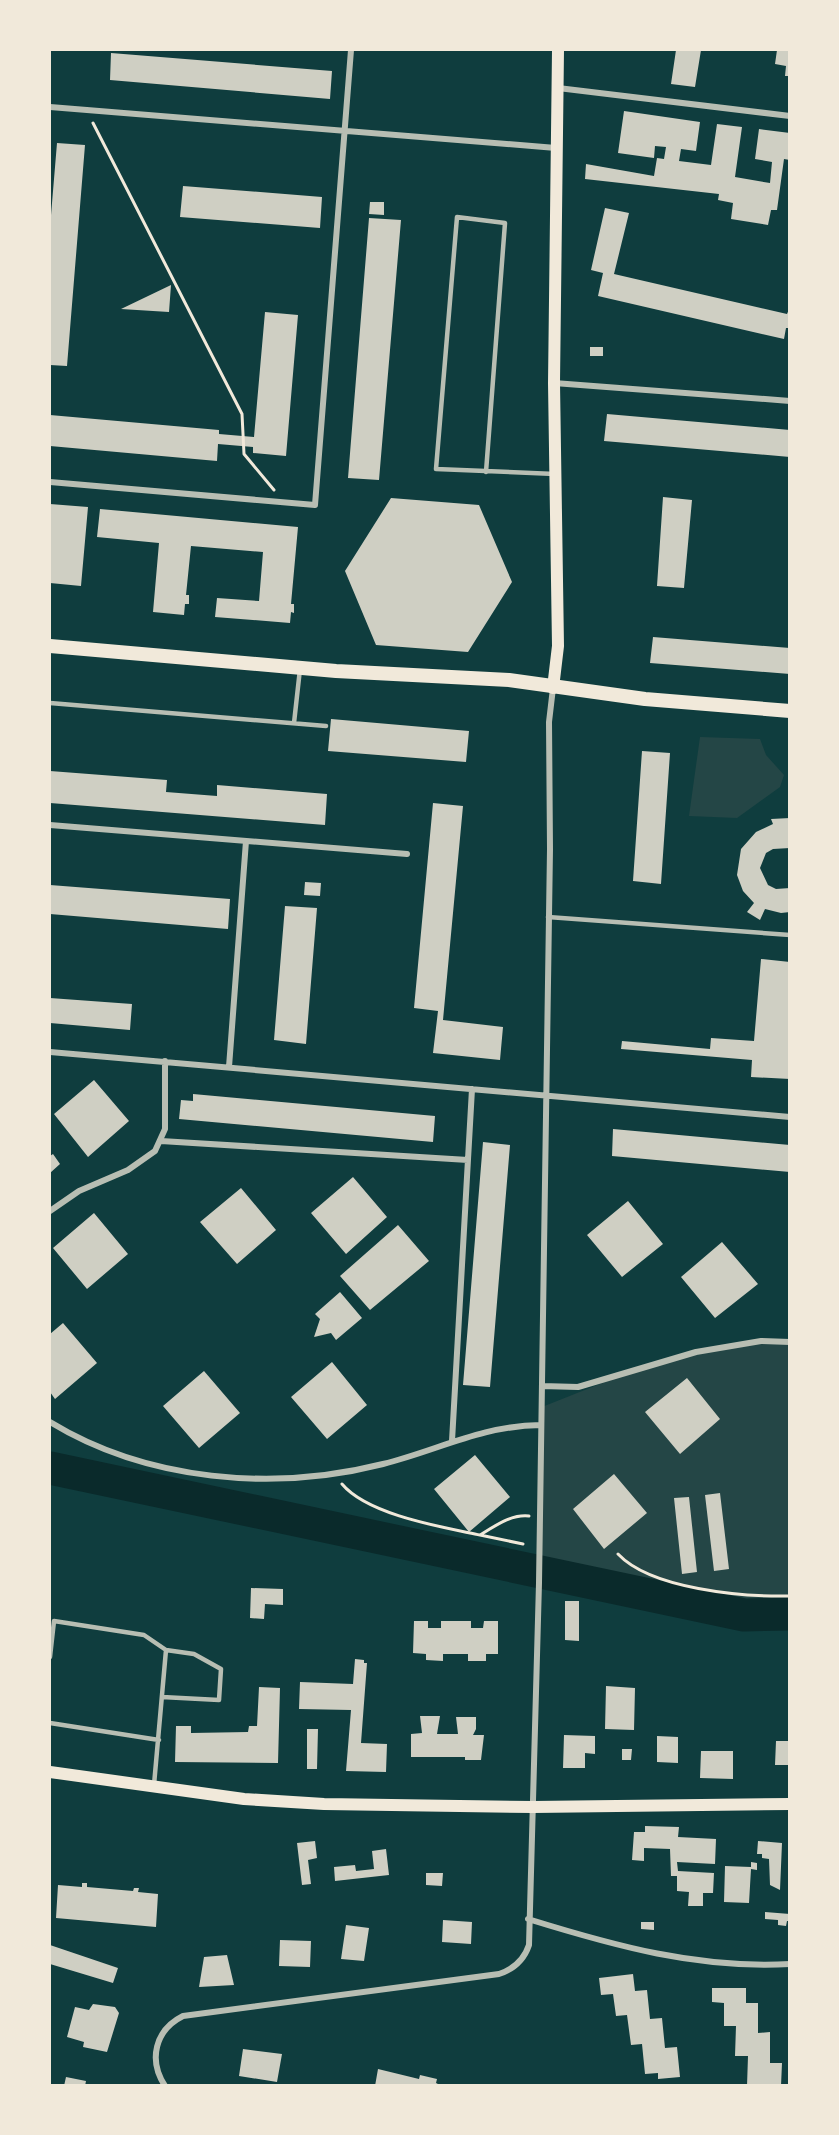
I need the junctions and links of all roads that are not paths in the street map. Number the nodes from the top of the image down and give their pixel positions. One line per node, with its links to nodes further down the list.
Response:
1 (351, 50): 6 (street)
2 (558, 50): 3 (main road)
3 (557, 88): 5 (street); 7 (main road)
4 (50, 107): 6 (street)
5 (789, 116)
6 (345, 130): 7 (street); 12 (street)
7 (556, 148): 8 (main road)
8 (554, 383): 9 (street); 11 (main road)
9 (789, 401)
10 (486, 471): 10 (lane); 11 (lane)
11 (555, 474): 15 (main road)
12 (50, 482)
13 (50, 646): 14 (main road)
14 (300, 668): 15 (main road); 18 (lane)
15 (553, 687): 17 (main road); 23 (street)
16 (50, 703): 18 (lane)
17 (789, 711)
18 (294, 723): 19 (lane)
19 (326, 726)
20 (50, 825): 21 (street)
21 (246, 841): 22 (street); 27 (street)
22 (407, 854)
23 (549, 917): 24 (lane); 29 (street)
24 (789, 935)
25 (50, 1052): 26 (street)
26 (165, 1062): 27 (street); 31 (street)
27 (229, 1067): 28 (street)
28 (472, 1089): 29 (street); 32 (street)
29 (545, 1094): 30 (street); 35 (street)
30 (789, 1116)
31 (161, 1141): 32 (street); 33 (street)
32 (468, 1160): 38 (street)
33 (50, 1211)
34 (789, 1342): 35 (street)
35 (542, 1386): 37 (street)
36 (50, 1422): 38 (street)
37 (541, 1425): 38 (street); 47 (street)
38 (452, 1441)
39 (166, 1650): 40 (lane); 41 (lane); 41 (lane)
40 (50, 1657)
41 (162, 1697): 43 (lane)
42 (50, 1723): 43 (lane)
43 (159, 1740): 45 (lane)
44 (50, 1772): 45 (main road)
45 (153, 1788): 47 (main road)
46 (789, 1804): 47 (main road)
47 (533, 1807): 48 (street)
48 (528, 1919): 49 (street); 50 (street)
49 (789, 1964)
50 (165, 2085)

